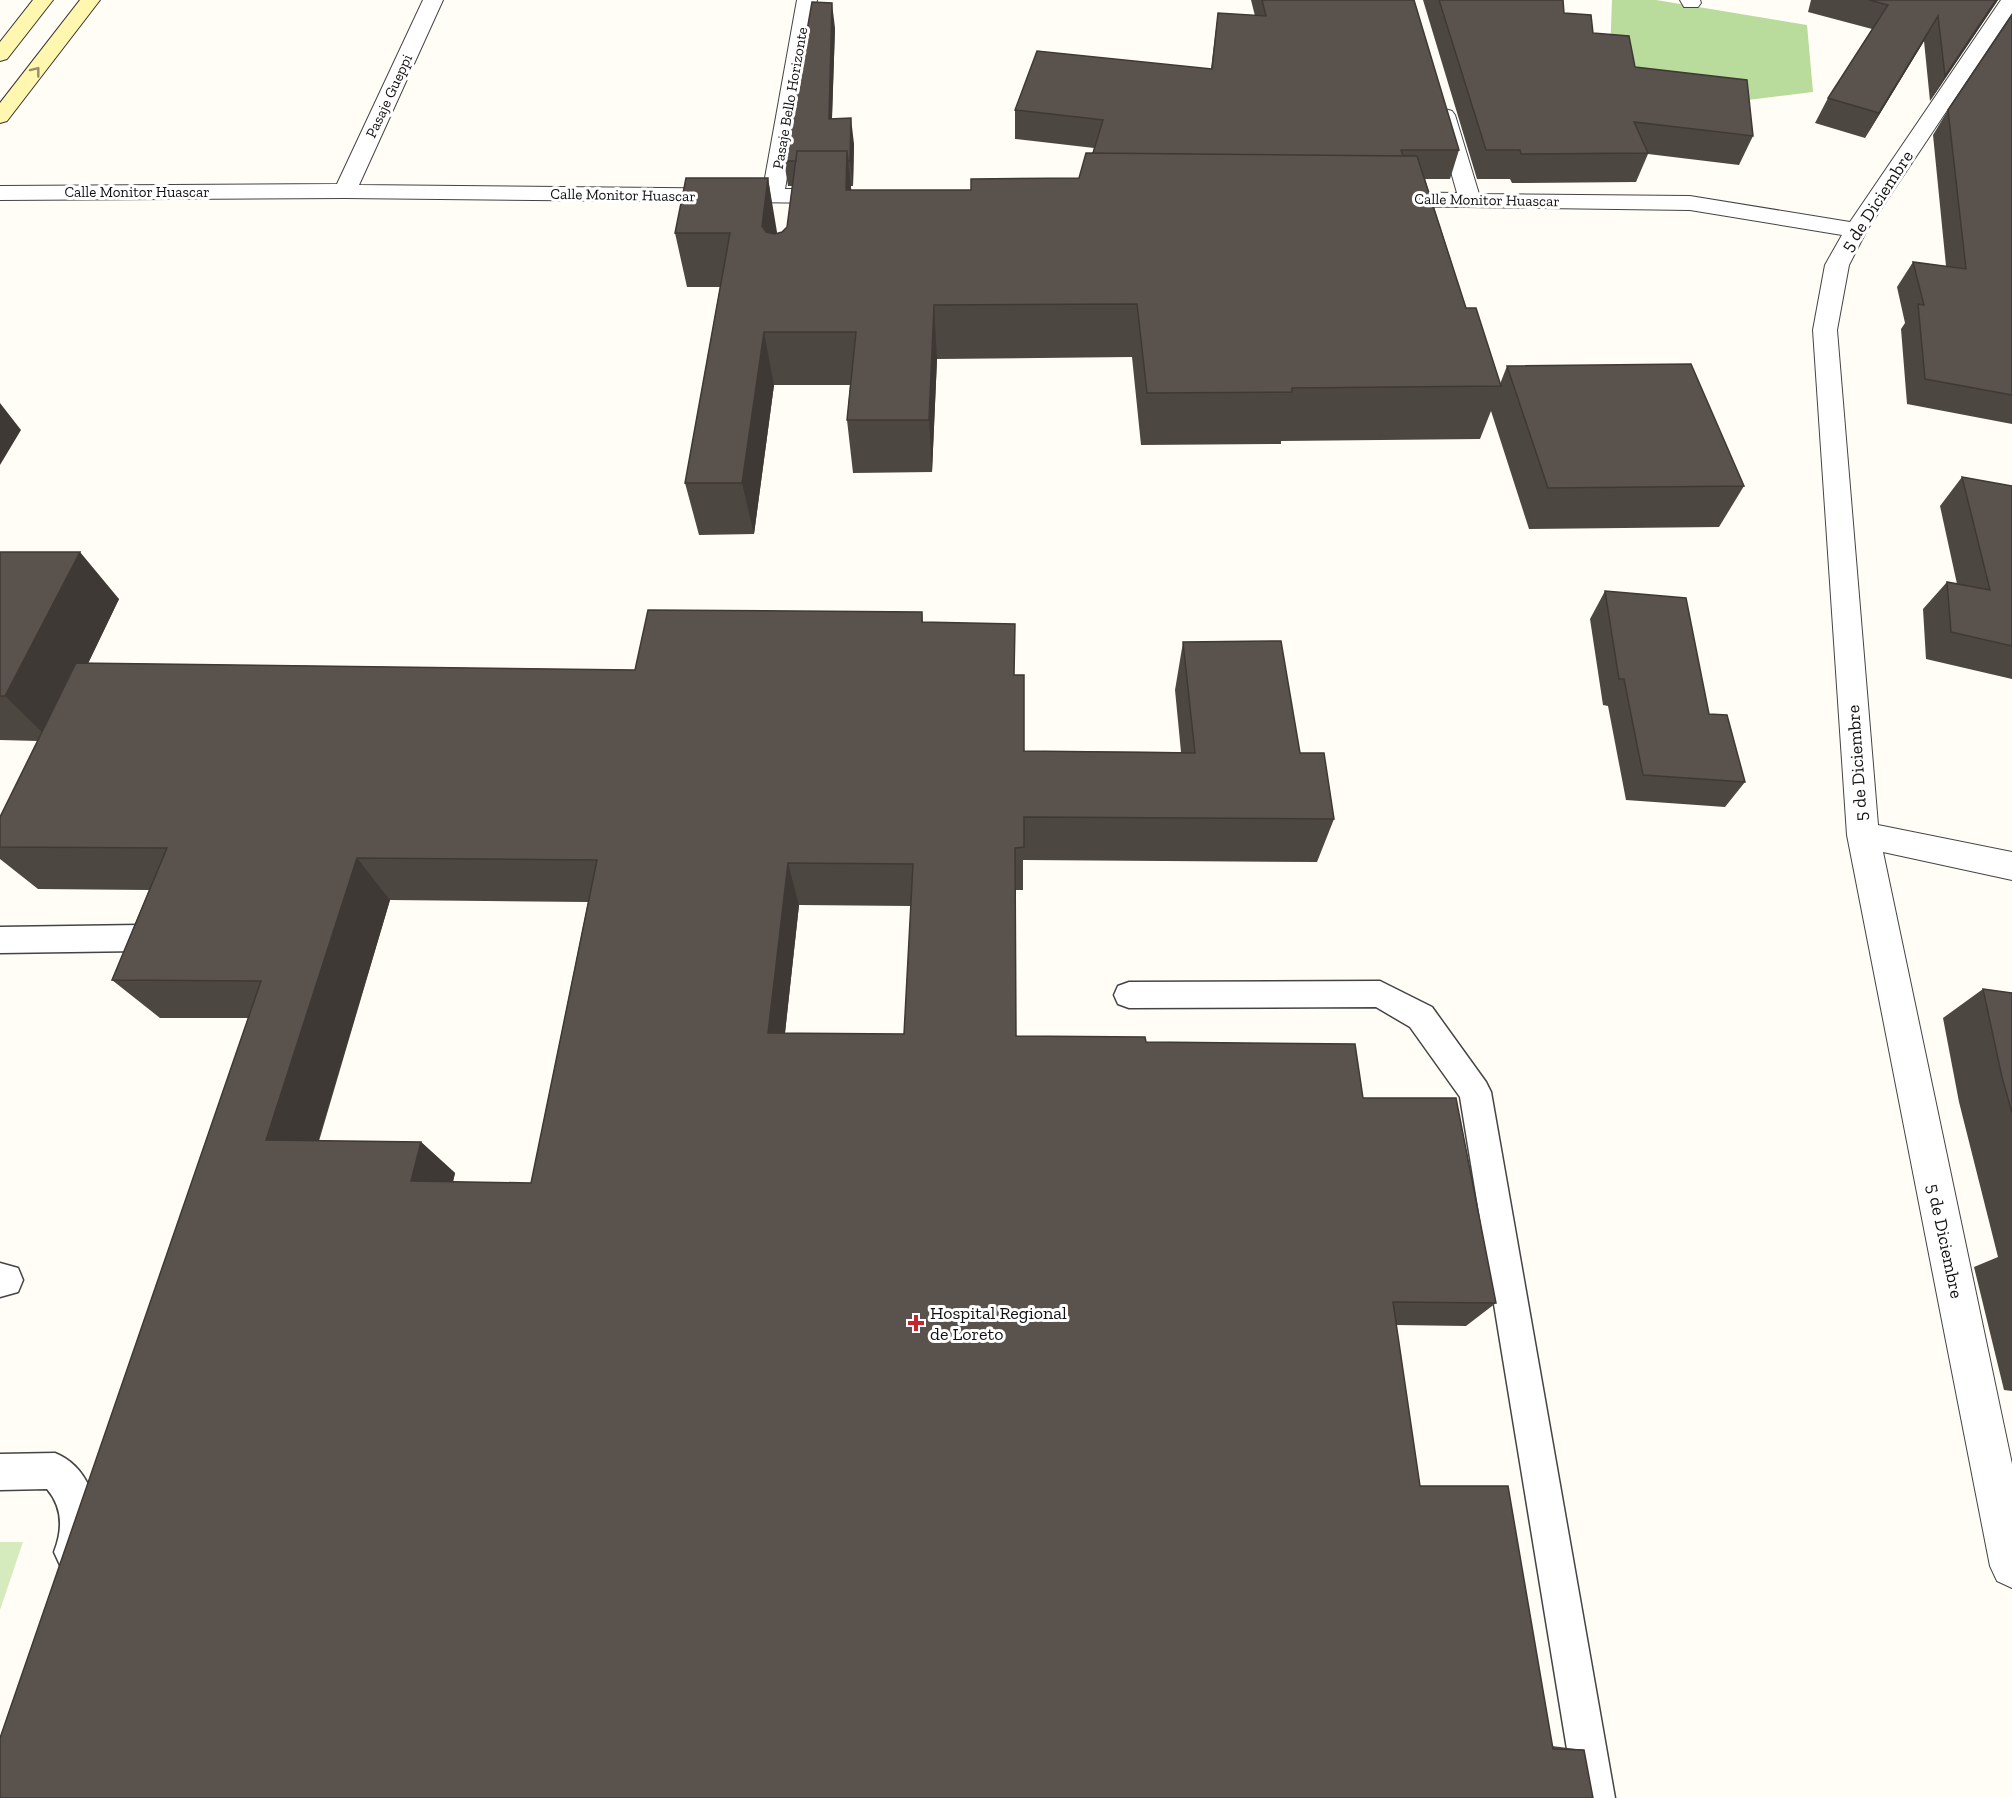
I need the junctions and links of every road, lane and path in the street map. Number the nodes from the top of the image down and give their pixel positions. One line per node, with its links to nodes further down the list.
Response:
1 (43, 0): 6 (main road)
2 (90, 0): 8 (main road, one-way to 2)
3 (433, 0): 9 (street, Pasaje Gueppi)
4 (807, 0): 14 (street, Pasaje Bello Horizonte)
5 (2011, 0): 15 (street, 5 de Diciembre)
6 (0, 55)
7 (1440, 100): 13 (street)
8 (0, 117)
9 (345, 191): 10 (street, Calle Monitor Huascar); 14 (street, Calle Monitor Huascar)
10 (0, 192)
11 (852, 196): 14 (street, Calle Monitor Huascar)
12 (1363, 199): 13 (street, Calle Monitor Huascar)
13 (1470, 200): 15 (street, Calle Monitor Huascar)
14 (785, 202)
15 (1856, 230): 16 (street, 5 de Diciembre)
16 (1863, 836): 17 (street); 22 (street, 5 de Diciembre)
17 (2012, 866)
18 (140, 938): 19 (lane)
19 (0, 940)
20 (1129, 995): 24 (lane)
21 (0, 1472): 23 (lane)
22 (2012, 1566)
23 (64, 1581)
24 (1595, 1798)

